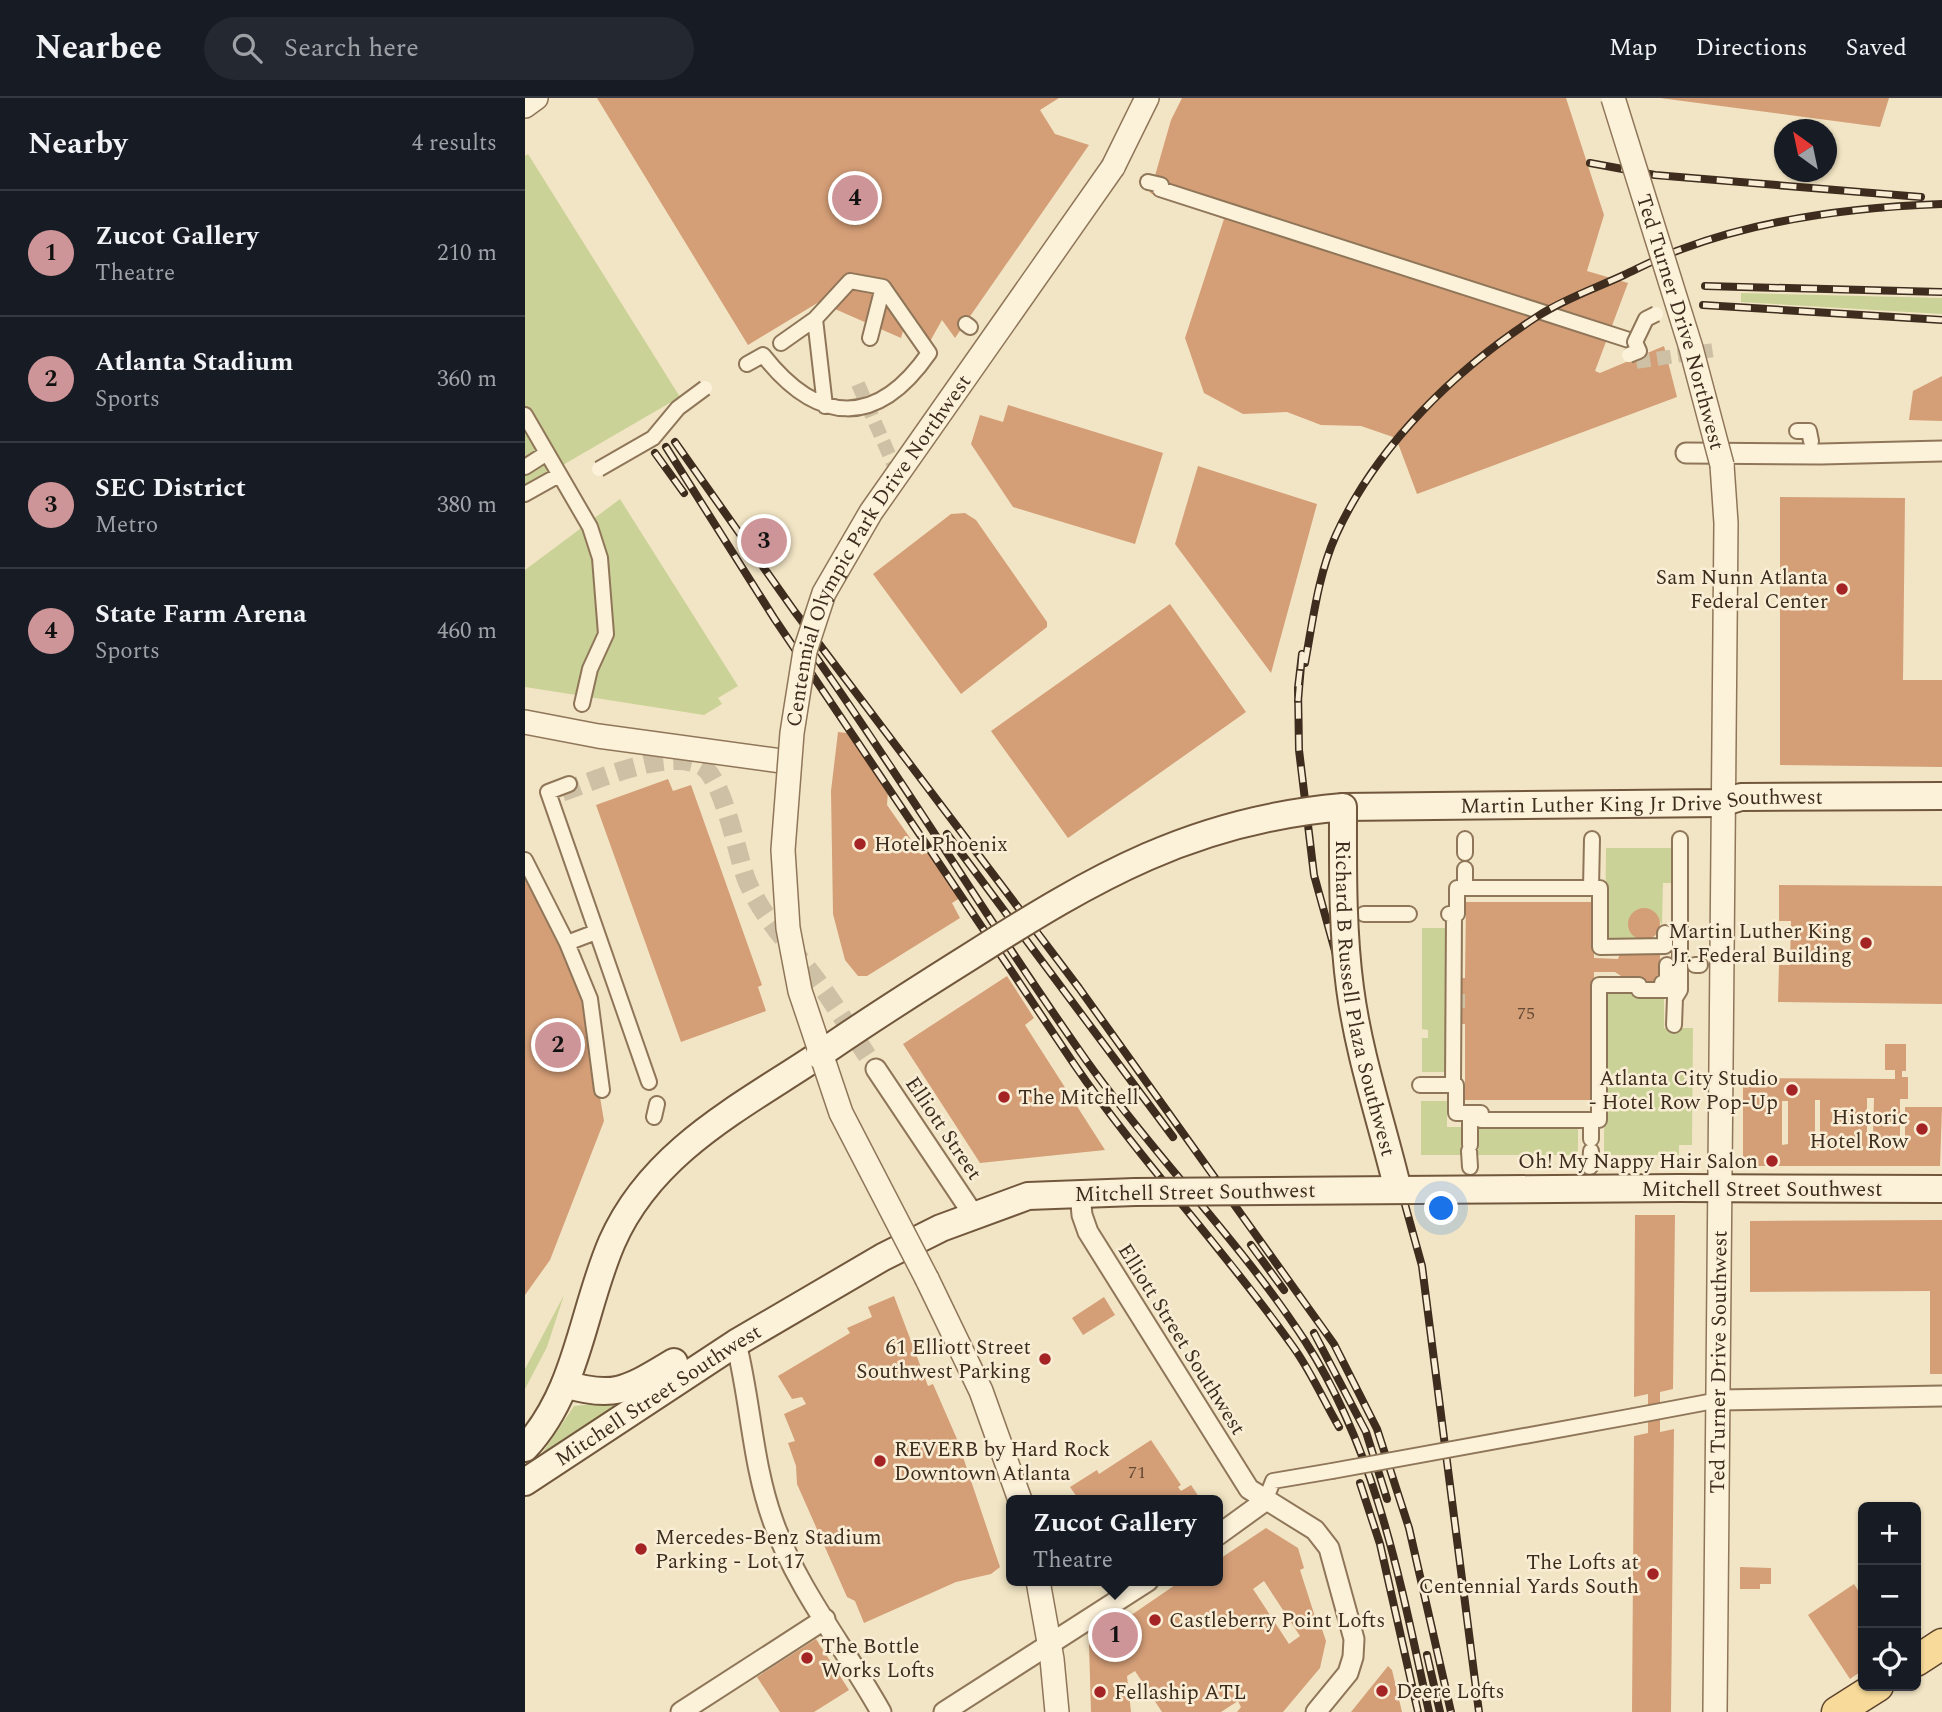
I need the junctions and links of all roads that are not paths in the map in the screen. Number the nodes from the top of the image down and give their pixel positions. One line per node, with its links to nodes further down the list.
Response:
1 (536, 98): 4 (street)
2 (1147, 98): 26 (street, Centennial Olympic Park Drive Northwest, bridge)
3 (1613, 98): 29 (street, Ted Turner Drive Northwest, bridge)
4 (525, 106)
5 (1149, 182): 7 (street, bridge)
6 (883, 287): 8 (street); 9 (street); 13 (street)
7 (1656, 314)
8 (815, 319): 10 (street); 13 (street)
9 (870, 338)
10 (781, 343)
11 (747, 363): 13 (street)
12 (705, 388): 21 (street, bridge)
13 (825, 406)
14 (525, 415): 18 (street)
15 (1797, 431): 16 (street)
16 (1811, 441)
17 (1942, 451): 19 (street)
18 (547, 453): 20 (street); 22 (street)
19 (1686, 453)
20 (525, 469): 23 (street)
21 (599, 469)
22 (559, 475): 23 (street); 24 (street)
23 (530, 491)
24 (582, 704)
25 (525, 722): 26 (street)
26 (789, 762): 44 (street, Centennial Olympic Park Drive Northwest, bridge)
27 (569, 784): 39 (street)
28 (1942, 796): 29 (main road, Martin Luther King Jr Drive Southwest)
29 (1721, 803): 30 (main road, Martin Luther King Jr Drive Southwest); 54 (street, Ted Turner Drive Southwest)
30 (1343, 807): 44 (main road, Martin Luther King Jr Drive Southwest, bridge); 56 (main road, Richard B Russell Plaza Southwest, bridge)
31 (1592, 839): 36 (street)
32 (1680, 839): 41 (street)
33 (525, 860): 40 (street)
34 (1465, 869): 35 (street)
35 (1465, 888): 36 (street); 48 (street)
36 (1591, 888): 41 (street)
37 (1364, 914): 38 (street)
38 (1409, 914)
39 (596, 932): 40 (street); 46 (street)
40 (567, 943): 49 (street)
41 (1672, 944): 42 (street)
42 (1671, 990): 43 (street); 51 (street)
43 (1674, 1024)
44 (819, 1055): 60 (main road, Martin Luther King Jr Drive Southwest); 65 (street, Centennial Olympic Park Drive Northwest, bridge)
45 (876, 1069): 58 (street, Elliott Street)
46 (649, 1082)
47 (1420, 1085): 48 (street)
48 (1453, 1085): 50 (street)
49 (602, 1090)
50 (1470, 1113): 51 (street); 52 (street)
51 (1591, 1120): 53 (street)
52 (1470, 1167)
53 (1590, 1167)
54 (1721, 1188): 55 (main road, Mitchell Street Southwest); 56 (main road, Mitchell Street Southwest, bridge); 62 (street, Ted Turner Drive Southwest)
55 (1942, 1189)
56 (1398, 1190): 57 (main road, Mitchell Street Southwest, bridge)
57 (1080, 1193): 58 (main road, Mitchell Street Southwest); 66 (street, Elliott Street Southwest)
58 (973, 1214): 59 (main road, Mitchell Street Southwest)
59 (736, 1342): 60 (main road); 64 (main road, Mitchell Street Southwest); 70 (street)
60 (565, 1384): 63 (main road)
61 (1942, 1396): 62 (street)
62 (1719, 1400): 66 (street, bridge); 80 (street, Ted Turner Drive Southwest)
63 (525, 1448)
64 (525, 1482)
65 (1018, 1495)
66 (1265, 1501): 67 (street); 79 (street, Elliott Street Southwest)
67 (1223, 1531)
68 (1039, 1586): 71 (street)
69 (1140, 1586): 71 (street)
70 (825, 1619): 75 (street); 76 (street)
71 (1050, 1644): 77 (street); 78 (street)
72 (1942, 1644): 73 (main road)
73 (1921, 1658)
74 (1870, 1691): 81 (main road)
75 (681, 1712)
76 (881, 1712)
77 (944, 1712)
78 (1057, 1712)
79 (1316, 1712)
80 (1715, 1712)
81 (1837, 1712)

